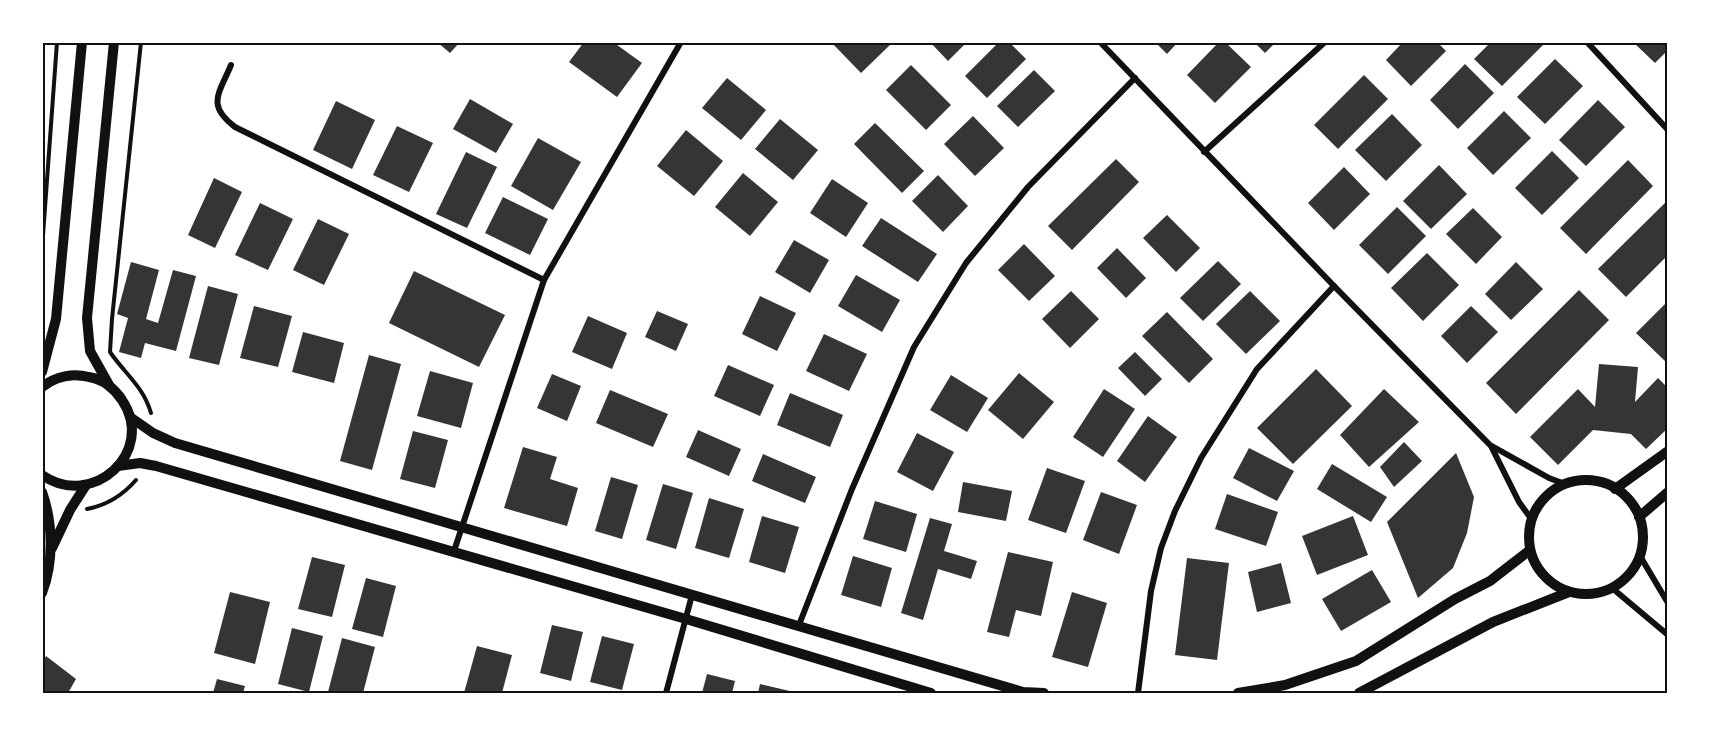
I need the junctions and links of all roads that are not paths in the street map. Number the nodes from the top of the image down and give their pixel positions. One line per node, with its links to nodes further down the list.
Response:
1 (82, 42): 13 (street)
2 (114, 42): 14 (street)
3 (681, 42): 11 (street)
4 (1100, 42): 8 (street)
5 (1325, 42): 10 (street)
6 (1587, 42): 9 (street)
7 (231, 65): 11 (street)
8 (1135, 78): 10 (street); 39 (street)
9 (1668, 130)
10 (1204, 152): 12 (street)
11 (544, 280): 28 (street)
12 (1334, 286): 17 (street); 44 (street)
13 (42, 372)
14 (109, 385): 15 (street); 16 (street)
15 (42, 387)
16 (130, 417): 19 (street); 28 (street)
17 (1490, 445): 21 (street); 27 (street)
18 (1668, 451): 23 (street)
19 (118, 466): 22 (street); 31 (street)
20 (42, 475): 22 (street)
21 (1565, 484): 23 (street); 27 (street)
22 (86, 485): 30 (street)
23 (1615, 489): 26 (street)
24 (42, 492): 30 (street)
25 (1668, 492): 26 (street)
26 (1639, 517): 32 (street)
27 (1532, 520): 29 (street)
28 (461, 526): 31 (street); 36 (street)
29 (1530, 550): 34 (street); 45 (street)
30 (51, 551): 35 (street)
31 (454, 551): 38 (street)
32 (1640, 556): 33 (street); 37 (street)
33 (1612, 588): 34 (street); 40 (street)
34 (1569, 592): 46 (street)
35 (42, 593)
36 (693, 594): 38 (street); 39 (street)
37 (1668, 603)
38 (686, 619): 41 (street); 42 (street)
39 (799, 625): 43 (street)
40 (1668, 635)
41 (666, 693)
42 (931, 693)
43 (1044, 693)
44 (1138, 693)
45 (1238, 693)
46 (1359, 693)

